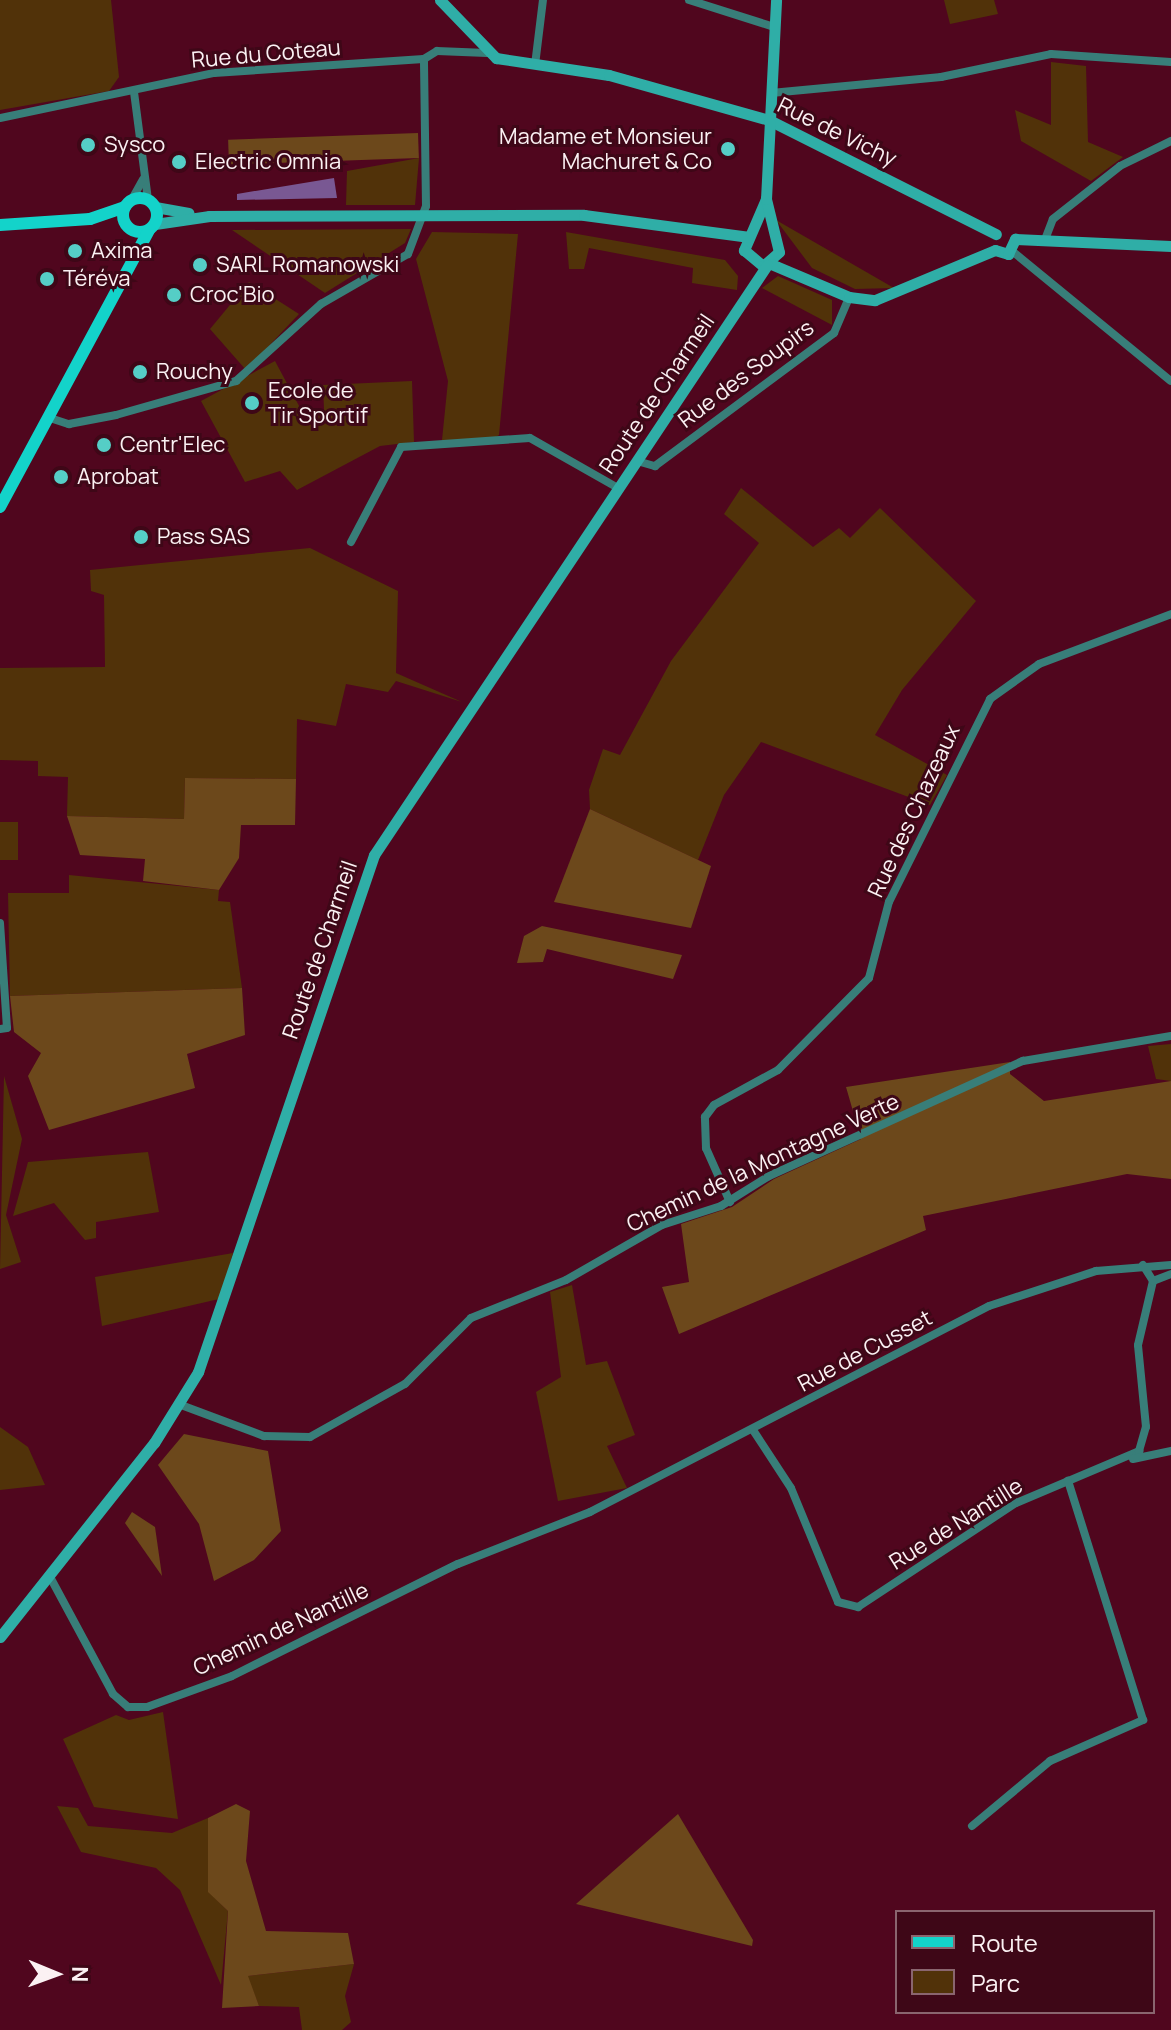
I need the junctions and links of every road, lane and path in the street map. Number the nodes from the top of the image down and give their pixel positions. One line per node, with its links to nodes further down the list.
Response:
1 (440, 0): 6 (main road)
2 (543, 0): 9 (street)
3 (689, 0): 5 (street)
4 (776, 0): 5 (main road)
5 (774, 27): 11 (main road)
6 (487, 53): 7 (street); 9 (main road, Rue de Vichy)
7 (424, 59): 10 (street, Rue du Coteau); 20 (street)
8 (1171, 62): 11 (street)
9 (535, 65): 13 (main road, Rue de Vichy)
10 (134, 92): 12 (street, Rue du Coteau); 15 (street)
11 (771, 93): 13 (main road)
12 (0, 118)
13 (769, 120): 16 (main road); 25 (main road, Rue de Vichy)
14 (1171, 141): 28 (street)
15 (143, 179): 17 (street); 18 (street)
16 (766, 199): 26 (main road); 27 (main road)
17 (128, 204): 18 (main road); 21 (main road); 23 (main road)
18 (152, 204): 19 (main road); 24 (main road)
19 (211, 216): 20 (main road); 24 (main road)
20 (424, 216): 29 (main road); 42 (street)
21 (90, 219): 22 (main road); 23 (main road)
22 (0, 225)
23 (128, 227): 24 (main road); 36 (main road)
24 (152, 227): 36 (main road)
25 (996, 234): 30 (main road, Rue de Vichy); 33 (main road)
26 (750, 236): 27 (main road); 29 (main road); 35 (main road, Route de Charmeil)
27 (773, 236): 32 (main road)
28 (1046, 237): 30 (main road); 31 (main road)
29 (717, 238): 35 (main road)
30 (1015, 239): 34 (main road)
31 (1171, 246)
32 (779, 248): 37 (main road, Route de Charmeil); 38 (main road)
33 (995, 250): 34 (main road); 39 (main road)
34 (1012, 251): 41 (street)
35 (747, 258): 37 (main road); 40 (main road, Route de Charmeil)
36 (131, 264): 42 (main road)
37 (769, 264): 38 (main road); 40 (main road, Route de Charmeil)
38 (802, 273): 39 (main road)
39 (849, 297): 43 (street, Rue des Soupirs)
40 (742, 303): 43 (main road, Route de Charmeil)
41 (1171, 381)
42 (50, 418): 45 (main road)
43 (637, 461): 44 (main road, Route de Charmeil)
44 (618, 488): 46 (street); 56 (main road, Route de Charmeil)
45 (0, 507)
46 (351, 542)
47 (1171, 614): 51 (street, Rue des Chazeaux)
48 (0, 923): 49 (street)
49 (0, 1029)
50 (1171, 1036): 51 (street, Chemin de la Montagne Verte)
51 (730, 1202): 56 (street, Chemin de la Montagne Verte)
52 (1143, 1265): 53 (street, Rue de Cusset); 55 (street); 57 (street, Rue de Cusset)
53 (1171, 1265)
54 (1171, 1274): 55 (street)
55 (1153, 1281): 58 (street)
56 (181, 1405): 63 (main road, Route de Charmeil)
57 (753, 1430): 61 (street, Rue de Nantille); 62 (street, Rue de Cusset)
58 (1145, 1443): 59 (street); 60 (street)
59 (1166, 1452): 60 (street, Rue de Nantille)
60 (1131, 1459): 61 (street, Rue de Nantille)
61 (1068, 1480): 65 (street)
62 (590, 1512): 63 (street, Chemin de Nantille)
63 (49, 1575): 64 (main road, Route de Charmeil)
64 (0, 1637)
65 (972, 1826)

